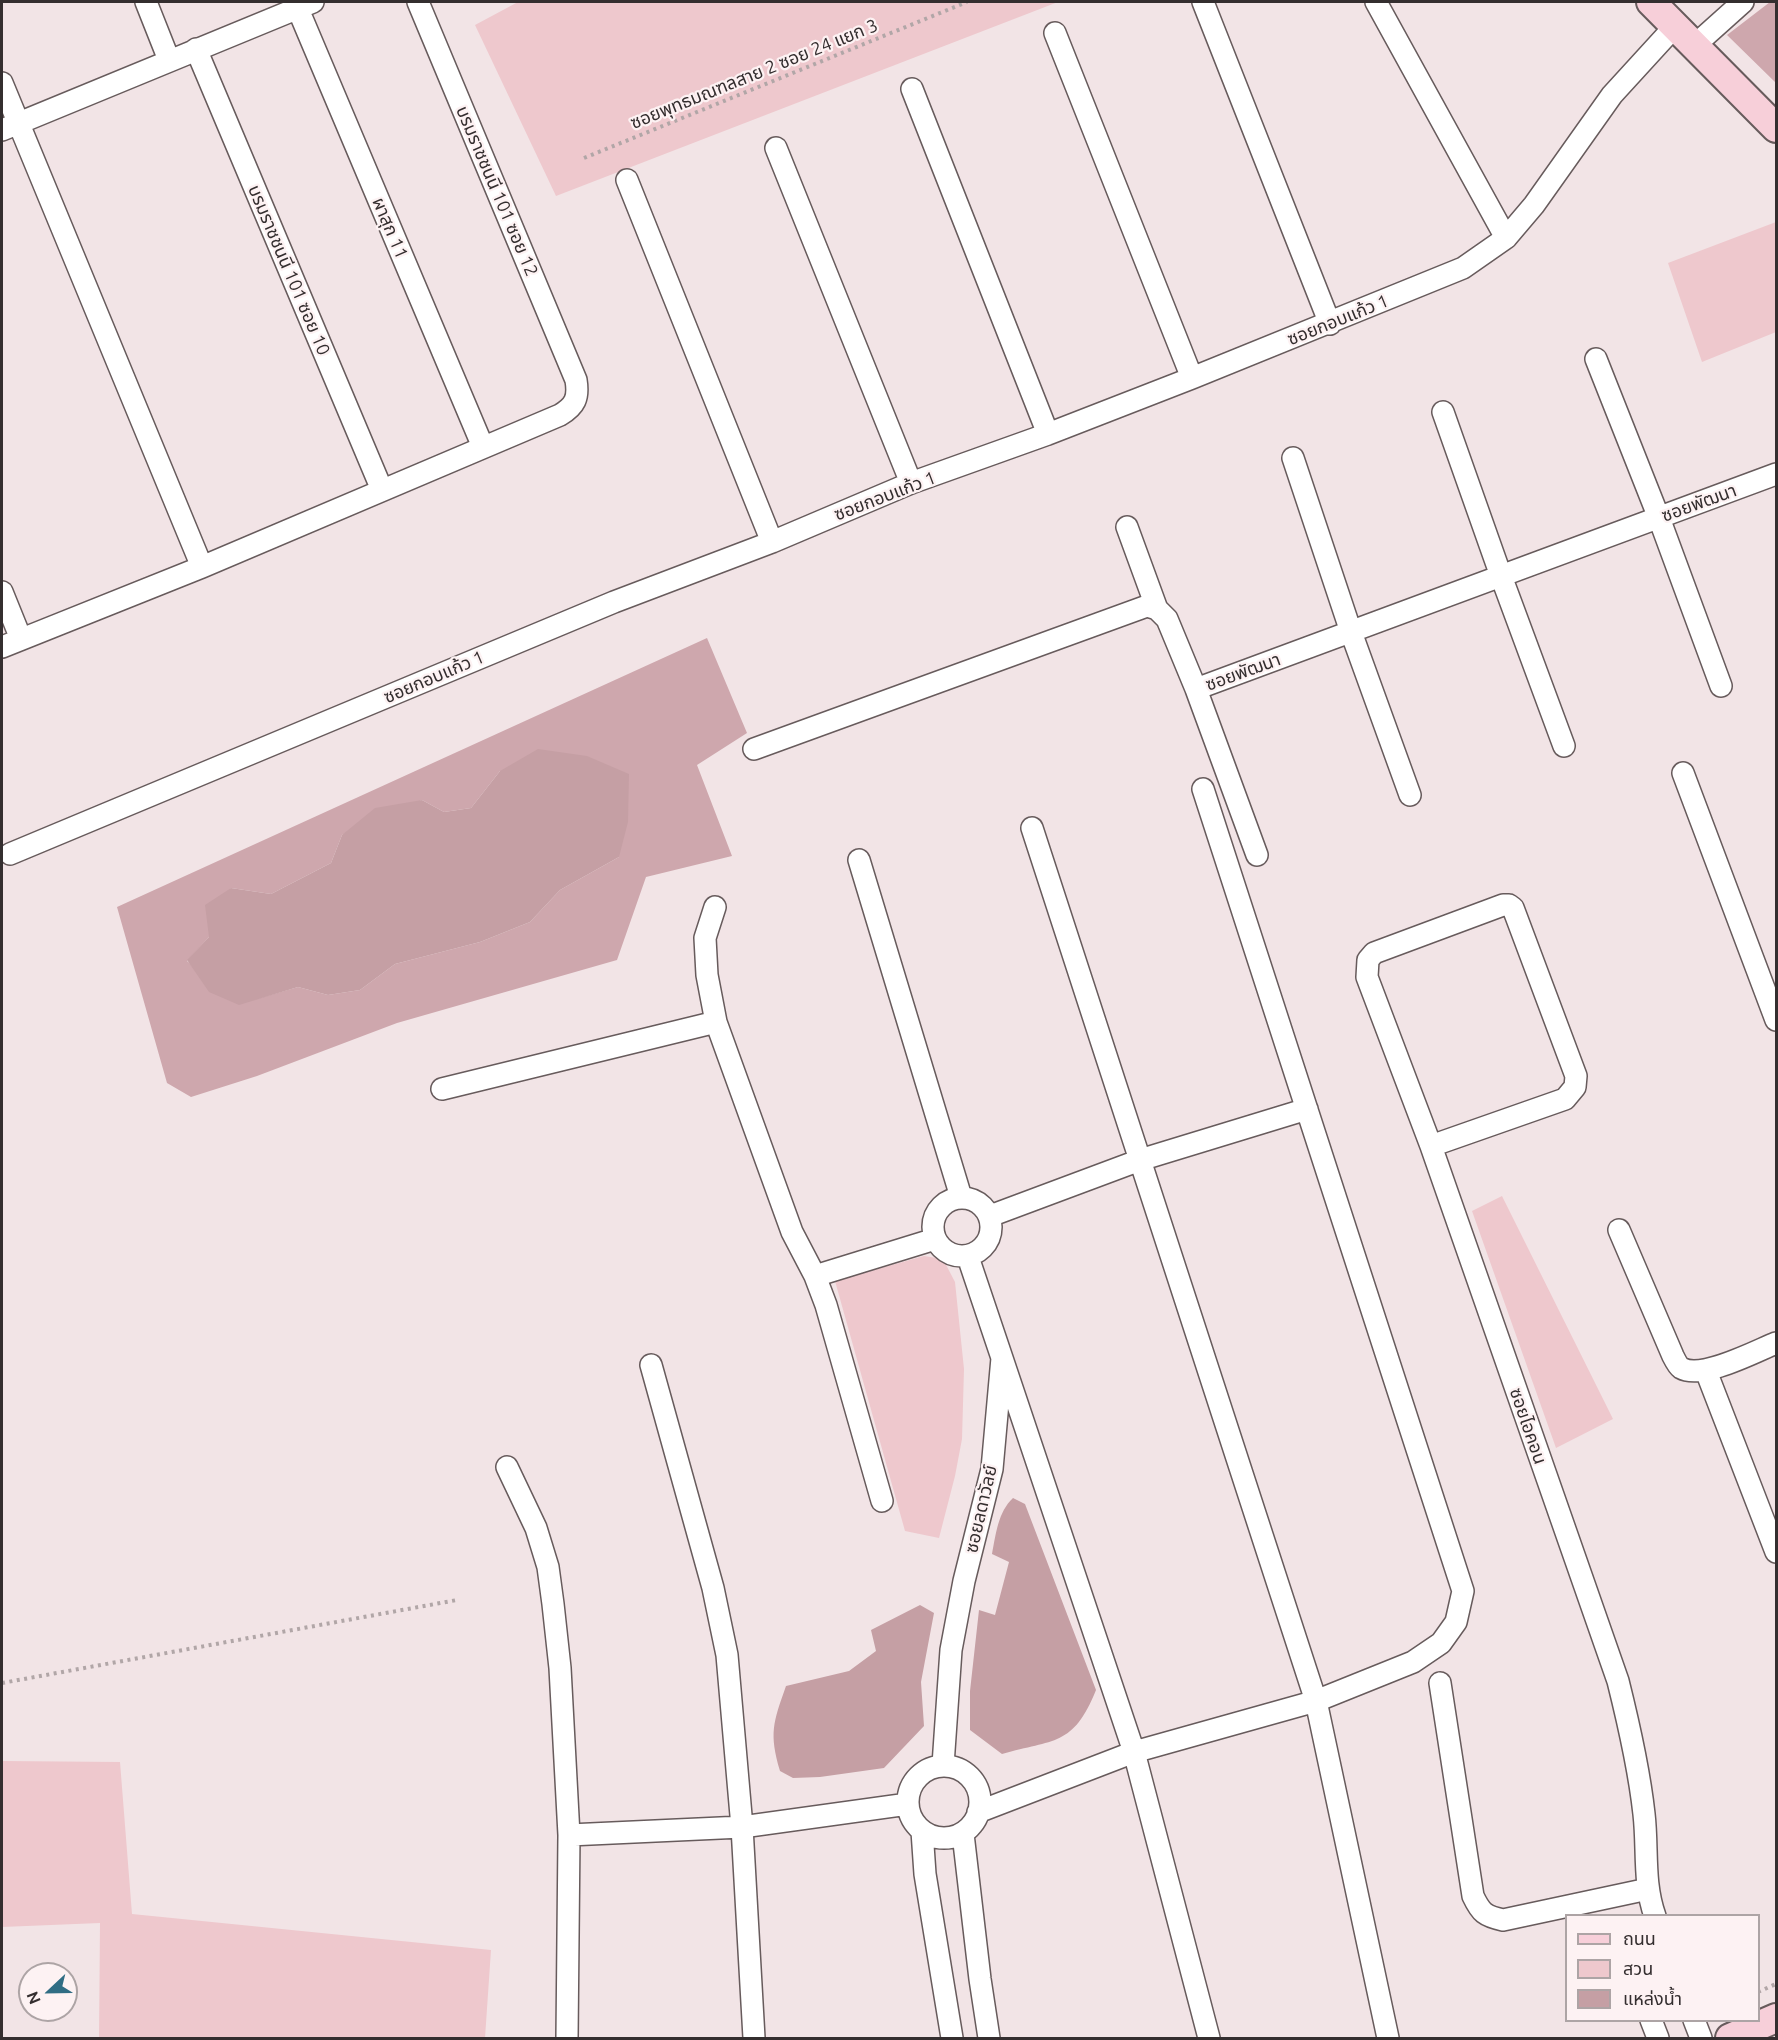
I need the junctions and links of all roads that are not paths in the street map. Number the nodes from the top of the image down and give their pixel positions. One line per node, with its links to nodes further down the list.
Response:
1 (146, 2): 11 (street)
2 (418, 2): 24 (street, บรมราชชนนี 101 ซอย 12)
3 (1203, 2): 19 (street)
4 (1376, 2): 18 (street)
5 (1651, 2): 9 (street)
6 (1743, 2): 9 (street, ซอยกอบแก้ว 1)
7 (302, 4): 10 (street); 24 (street, ผาสุก 11)
8 (1055, 33): 21 (street)
9 (1685, 35): 15 (street); 18 (street, ซอยกอบแก้ว 1)
10 (196, 49): 11 (street); 28 (street, บรมราชชนนี 101 ซอย 10)
11 (169, 60): 14 (street)
12 (2, 83): 14 (street)
13 (912, 89): 23 (street)
14 (10, 126): 32 (street)
15 (1776, 128)
16 (777, 148): 27 (street)
17 (627, 180): 31 (street)
18 (1506, 238): 19 (street, ซอยกอบแก้ว 1)
19 (1330, 324): 21 (street, ซอยกอบแก้ว 1)
20 (1596, 359): 29 (street)
21 (1192, 378): 23 (street, ซอยกอบแก้ว 1)
22 (1443, 412): 33 (street)
23 (1048, 434): 27 (street, ซอยกอบแก้ว 1)
24 (483, 447): 28 (street)
25 (1293, 458): 36 (street)
26 (1776, 474): 29 (street, ซอยพัฒนา)
27 (911, 483): 31 (street, ซอยกอบแก้ว 1)
28 (382, 490): 32 (street)
29 (1659, 518): 33 (street, ซอยพัฒนา); 38 (street)
30 (1127, 527): 35 (street, ซอยพัฒนา)
31 (772, 542): 46 (street, ซอยกอบแก้ว 1)
32 (202, 567): 37 (street)
33 (1501, 576): 36 (street, ซอยพัฒนา); 40 (street)
34 (2, 592): 37 (street)
35 (1157, 609): 39 (street, ซอยพัฒนา); 41 (street)
36 (1352, 632): 39 (street, ซอยพัฒนา); 44 (street)
37 (11, 643)
38 (1721, 686)
39 (1196, 689): 47 (street)
40 (1564, 746)
41 (754, 749)
42 (1683, 773): 50 (street)
43 (1203, 789): 53 (street)
44 (1410, 795)
45 (1032, 828): 55 (street)
46 (10, 854)
47 (1257, 855)
48 (859, 860): 56 (street)
49 (715, 907): 51 (street)
50 (1776, 1020)
51 (716, 1022): 52 (street); 61 (street)
52 (442, 1089)
53 (1307, 1108): 55 (street); 70 (street)
54 (1431, 1146): 54 (street, ซอยไอคอน); 79 (street, ซอยไอคอน)
55 (1140, 1160): 57 (street); 70 (street)
56 (961, 1197): 57 (street); 59 (street)
57 (990, 1216): 60 (street)
58 (1619, 1230): 65 (street)
59 (935, 1239): 60 (street); 61 (street)
60 (968, 1257): 63 (street, ซอยลดาวัลย์)
61 (815, 1276): 67 (street)
62 (1776, 1343): 65 (street)
63 (1002, 1358): 71 (street); 72 (street, ซอยลดาวัลย์)
64 (651, 1365): 75 (street)
65 (1706, 1371): 68 (street)
66 (507, 1467): 78 (street)
67 (882, 1501)
68 (1776, 1552)
69 (1440, 1683): 79 (street)
70 (1316, 1701): 71 (street); 88 (street)
71 (1134, 1752): 74 (street); 87 (street)
72 (944, 1765): 73 (street); 74 (street)
73 (908, 1804): 75 (street); 76 (street)
74 (978, 1812): 77 (street)
75 (742, 1827): 78 (street); 84 (street)
76 (922, 1831): 77 (street); 85 (street)
77 (963, 1834): 86 (street)
78 (569, 1835): 83 (street)
79 (1649, 1905)
80 (1776, 2018): 91 (street)
81 (1652, 2022): 89 (street)
82 (1695, 2022): 90 (street)
83 (567, 2038)
84 (754, 2038)
85 (952, 2038)
86 (989, 2038)
87 (1209, 2038)
88 (1388, 2038)
89 (1658, 2038)
90 (1701, 2038)
91 (1730, 2038)

